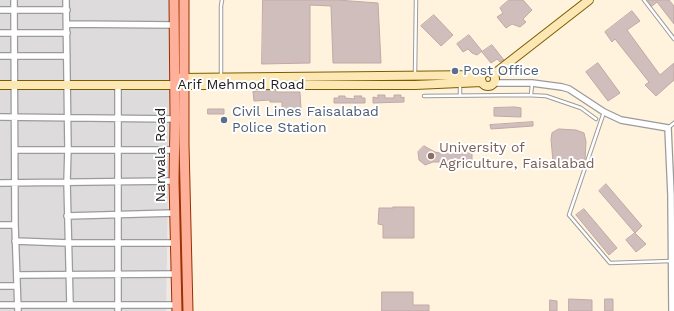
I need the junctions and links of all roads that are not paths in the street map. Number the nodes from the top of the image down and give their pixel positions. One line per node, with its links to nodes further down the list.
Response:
1 (14, 0): 10 (street)
2 (66, 0): 11 (street)
3 (174, 0): 13 (main road, Narwala Road)
4 (184, 0): 28 (main road, Narwala Road)
5 (222, 0): 23 (lane)
6 (416, 0): 22 (lane)
7 (590, 0): 25 (street)
8 (644, 0): 17 (lane)
9 (0, 10): 10 (street)
10 (14, 10): 11 (street); 15 (street)
11 (67, 10): 12 (street)
12 (67, 24): 13 (street); 16 (street)
13 (175, 25): 28 (main road, Narwala Road)
14 (0, 33): 15 (street)
15 (15, 33): 16 (street); 19 (street)
16 (67, 33): 20 (street)
17 (674, 39)
18 (0, 56): 19 (street)
19 (15, 56): 20 (street); 32 (street)
20 (67, 56): 35 (street)
21 (395, 76): 22 (street); 27 (street); 33 (street)
22 (415, 76): 24 (street); 34 (lane)
23 (221, 78): 26 (street); 28 (street)
24 (482, 78): 25 (street); 25 (street); 29 (street)
25 (494, 78): 30 (street)
26 (251, 81): 27 (street); 28 (street, Arif Mehmod Road)
27 (334, 81): 33 (street)
28 (179, 82): 36 (street, Arif Mehmod Road); 45 (main road, Narwala Road); 79 (main road, Narwala Road)
29 (460, 83): 34 (street); 37 (lane)
30 (532, 83): 38 (lane); 40 (street)
31 (0, 85): 32 (street, Arif Mehmod Road)
32 (15, 85): 35 (street, Arif Mehmod Road); 42 (street)
33 (395, 85): 34 (street)
34 (415, 85)
35 (68, 86): 36 (street, Arif Mehmod Road); 43 (street)
36 (118, 86): 44 (street)
37 (460, 95): 38 (lane); 39 (lane)
38 (531, 95): 46 (lane)
39 (424, 96)
40 (604, 112): 48 (street); 67 (lane)
41 (0, 117): 42 (street)
42 (14, 117): 43 (street); 50 (street)
43 (68, 118): 44 (street); 49 (street)
44 (117, 118): 45 (street); 51 (street)
45 (175, 119): 52 (main road, Narwala Road)
46 (596, 120)
47 (674, 122): 48 (lane)
48 (668, 128): 67 (street)
49 (68, 149): 50 (street); 51 (street); 54 (street)
50 (15, 150): 56 (street)
51 (118, 150): 52 (street); 57 (street)
52 (175, 150): 53 (main road, Narwala Road)
53 (174, 181): 57 (street); 58 (main road, Narwala Road)
54 (67, 182): 56 (street); 57 (street); 60 (street)
55 (0, 183): 56 (street)
56 (14, 183): 62 (street)
57 (118, 183): 59 (street)
58 (174, 214): 59 (street); 66 (main road, Narwala Road)
59 (118, 215): 60 (street); 64 (street)
60 (67, 216): 65 (street)
61 (0, 225): 62 (street)
62 (15, 225): 63 (street)
63 (16, 241): 65 (street); 70 (street)
64 (118, 242): 65 (street); 66 (street); 71 (street)
65 (68, 243): 68 (street)
66 (175, 243): 69 (main road, Narwala Road)
67 (671, 261): 80 (street)
68 (69, 274): 70 (street); 71 (street); 74 (street)
69 (176, 274): 71 (street); 78 (main road, Narwala Road)
70 (17, 275): 73 (street)
71 (118, 275): 77 (street)
72 (0, 286): 73 (street)
73 (17, 286): 76 (street)
74 (70, 304): 76 (street); 77 (street)
75 (0, 305): 76 (street)
76 (18, 308)
77 (118, 308): 78 (street)
78 (177, 308)
79 (188, 311)
80 (672, 311)

